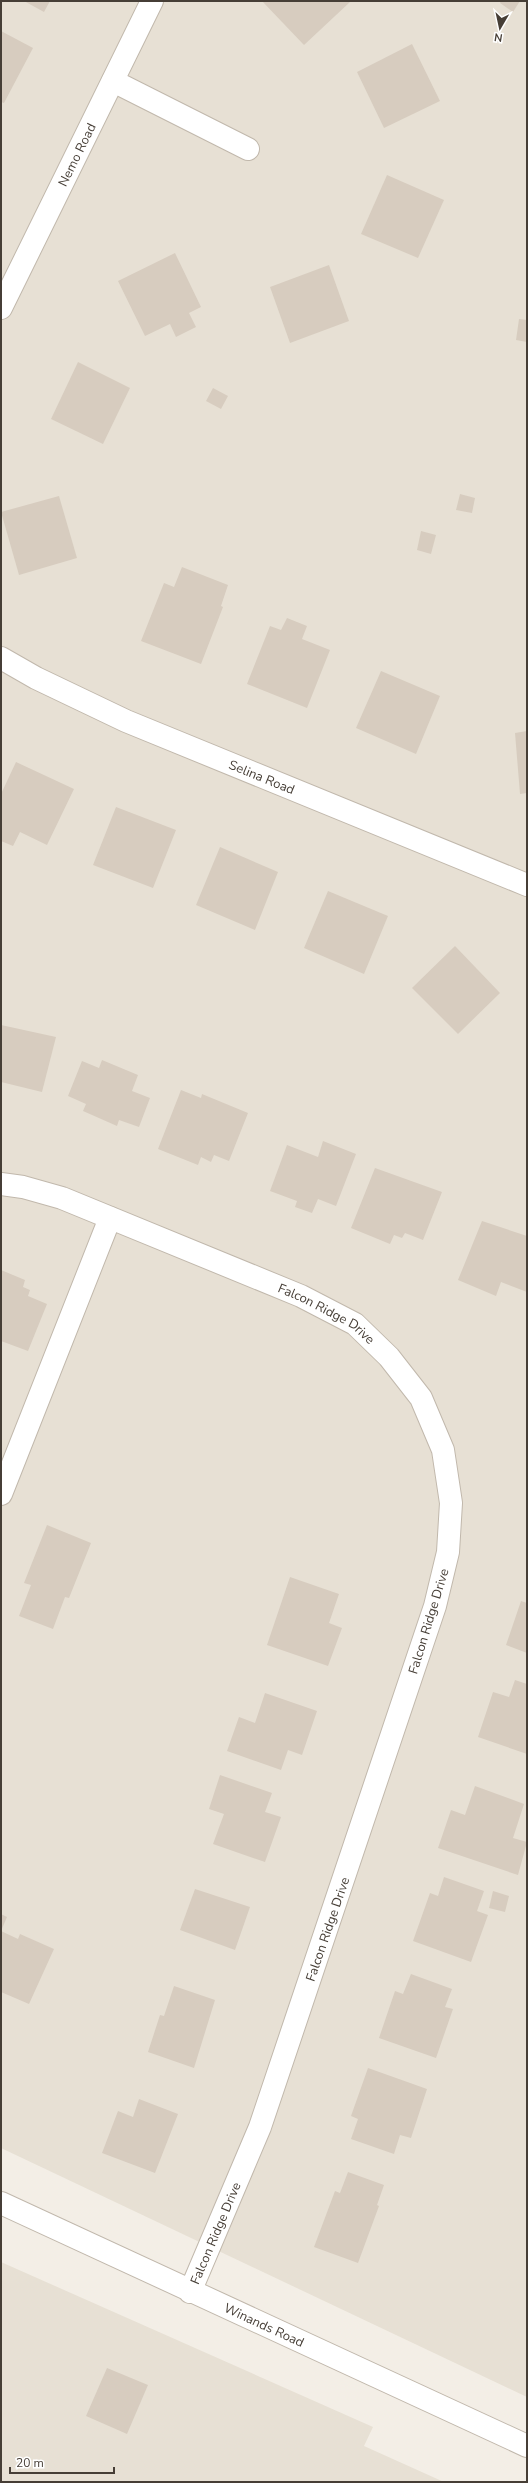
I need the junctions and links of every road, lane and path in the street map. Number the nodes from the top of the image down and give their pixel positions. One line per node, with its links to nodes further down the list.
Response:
1 (152, 1): 2 (street, Nemo Road)
2 (113, 81): 3 (street); 4 (street, Nemo Road)
3 (248, 149)
4 (1, 308)
5 (1, 658): 6 (street, Selina Road)
6 (527, 885)
7 (1, 1184): 8 (street, Falcon Ridge Drive)
8 (110, 1218): 9 (street); 11 (street, Falcon Ridge Drive)
9 (1, 1494)
10 (1, 2203): 11 (street, Winands Road)
11 (190, 2292): 12 (street, Winands Road)
12 (527, 2446)

